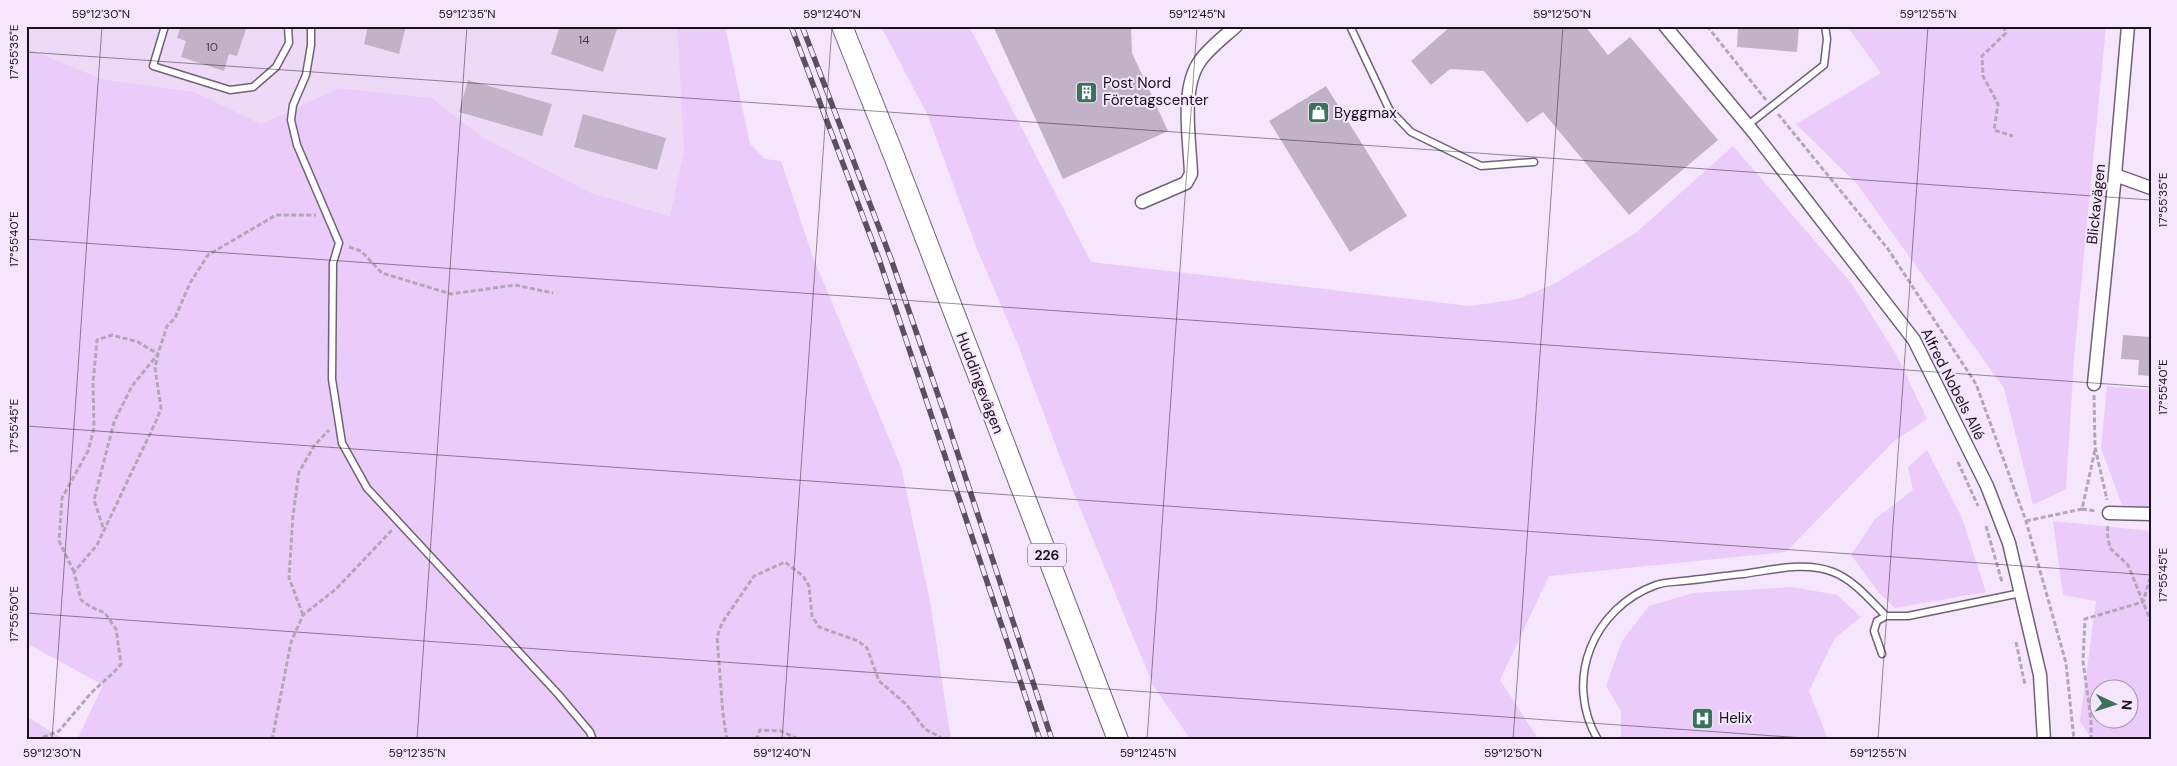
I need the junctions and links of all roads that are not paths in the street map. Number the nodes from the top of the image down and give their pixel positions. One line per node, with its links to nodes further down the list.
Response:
1 (165, 26): 2 (lane)
2 (288, 26)
3 (311, 26): 21 (lane)
4 (842, 26): 22 (main road, Huddingevägen / 226)
5 (1350, 26): 11 (lane)
6 (1665, 26): 10 (street, Alfred Nobels Allé)
7 (1824, 26): 10 (lane)
8 (2128, 26): 12 (street, Blickavägen)
9 (1232, 28): 14 (street)
10 (1748, 125): 18 (street, Alfred Nobels Allé)
11 (1534, 162)
12 (2116, 175): 13 (street); 15 (street, Blickavägen)
13 (2151, 188)
14 (1142, 202)
15 (2094, 384)
16 (2110, 513): 17 (street)
17 (2151, 514)
18 (2021, 593): 19 (lane); 24 (street, Alfred Nobels Allé)
19 (1886, 616): 20 (lane); 23 (lane)
20 (1882, 654)
21 (593, 740)
22 (1118, 740)
23 (1598, 740)
24 (2044, 740)

